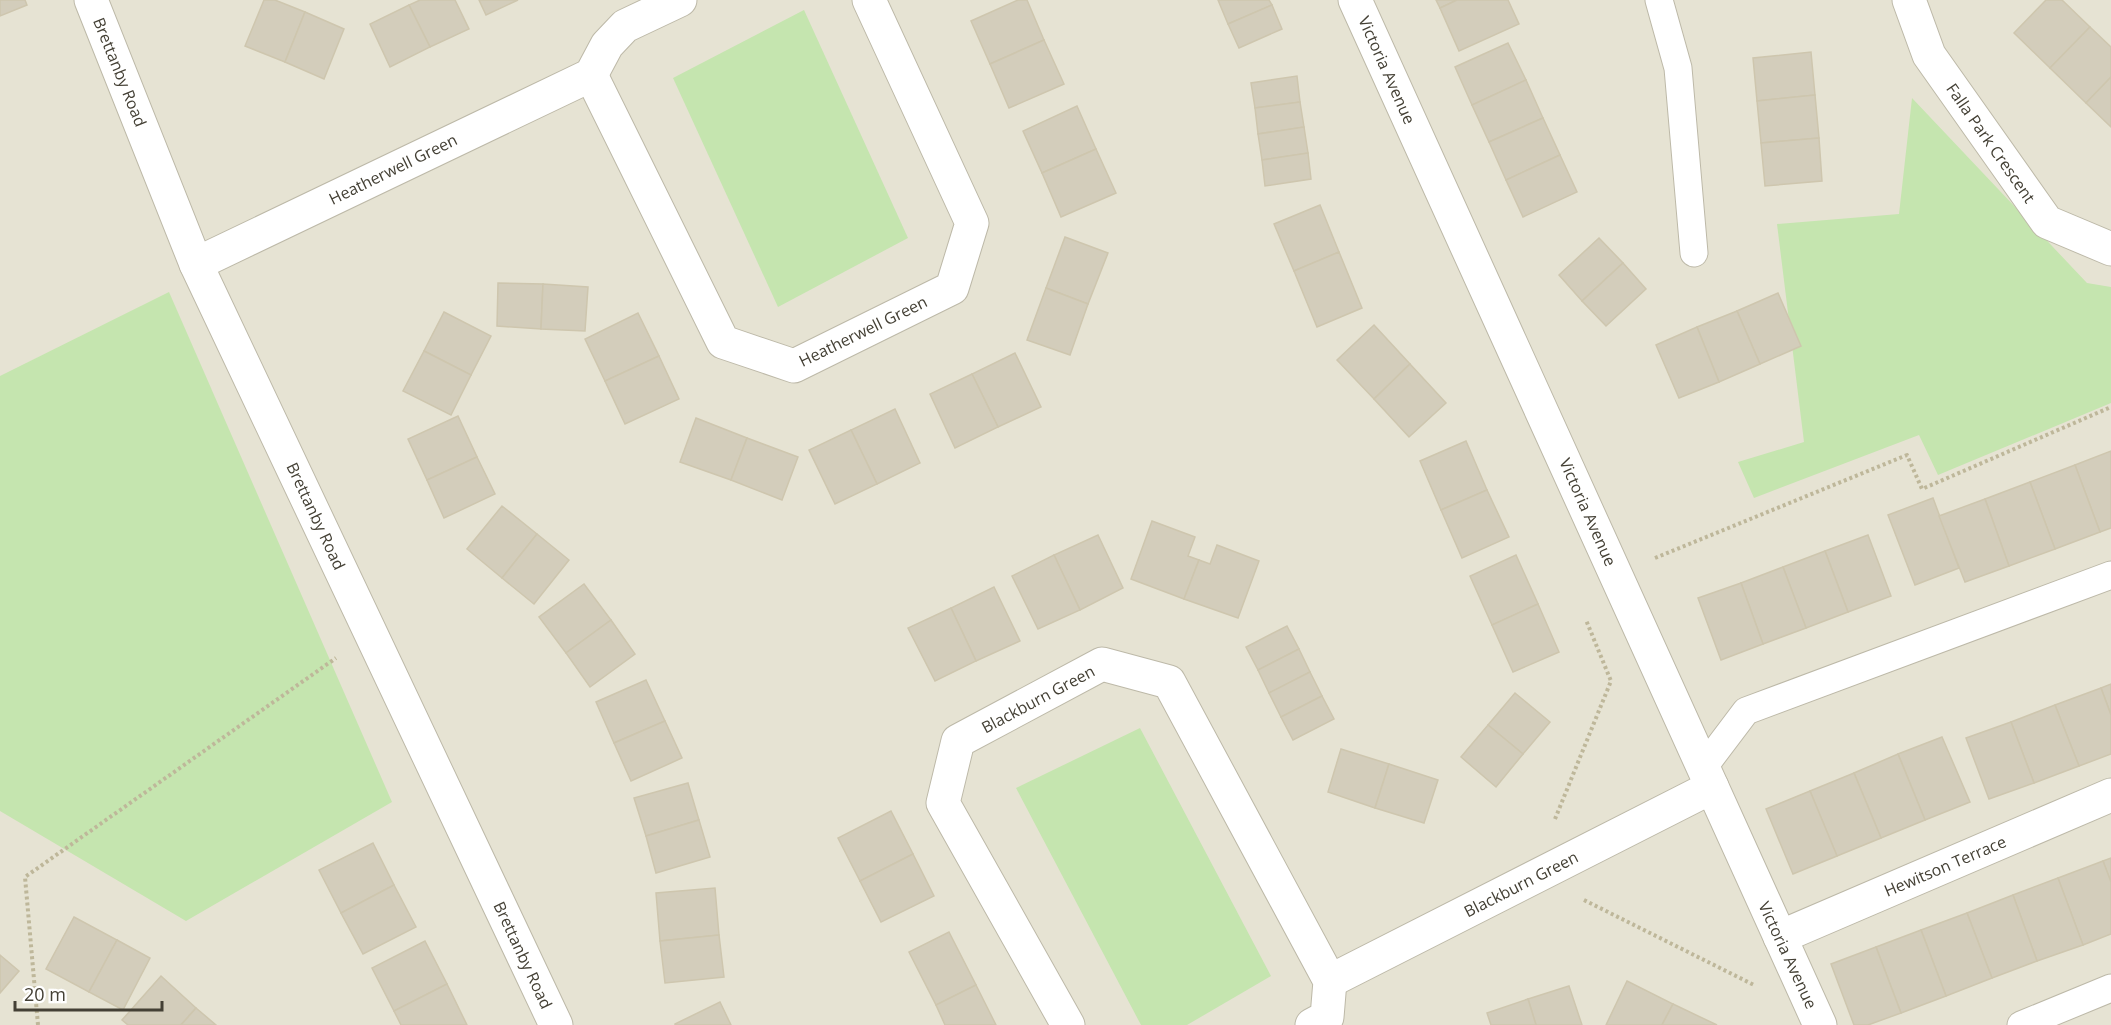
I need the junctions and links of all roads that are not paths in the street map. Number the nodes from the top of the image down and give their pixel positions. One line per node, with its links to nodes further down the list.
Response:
1 (91, 0): 10 (street, Brettanby Road)
2 (680, 0): 7 (street)
3 (869, 0): 7 (street, Heatherwell Green)
4 (1355, 0): 12 (street, Victoria Avenue)
5 (1659, 0): 9 (lane)
6 (1909, 0): 8 (street, Falla Park Crescent)
7 (591, 75): 10 (street, Heatherwell Green)
8 (2110, 248)
9 (1694, 253)
10 (196, 264): 17 (street, Brettanby Road)
11 (2111, 575): 12 (lane)
12 (1708, 777): 14 (street, Victoria Avenue); 15 (street, Blackburn Green)
13 (2111, 795): 14 (street, Hewitson Terrace)
14 (1780, 937): 20 (street, Victoria Avenue)
15 (1330, 981): 18 (street, Blackburn Green); 19 (street)
16 (2111, 988): 21 (lane)
17 (556, 1025)
18 (1068, 1025)
19 (1312, 1025)
20 (1820, 1025)
21 (2021, 1025)

